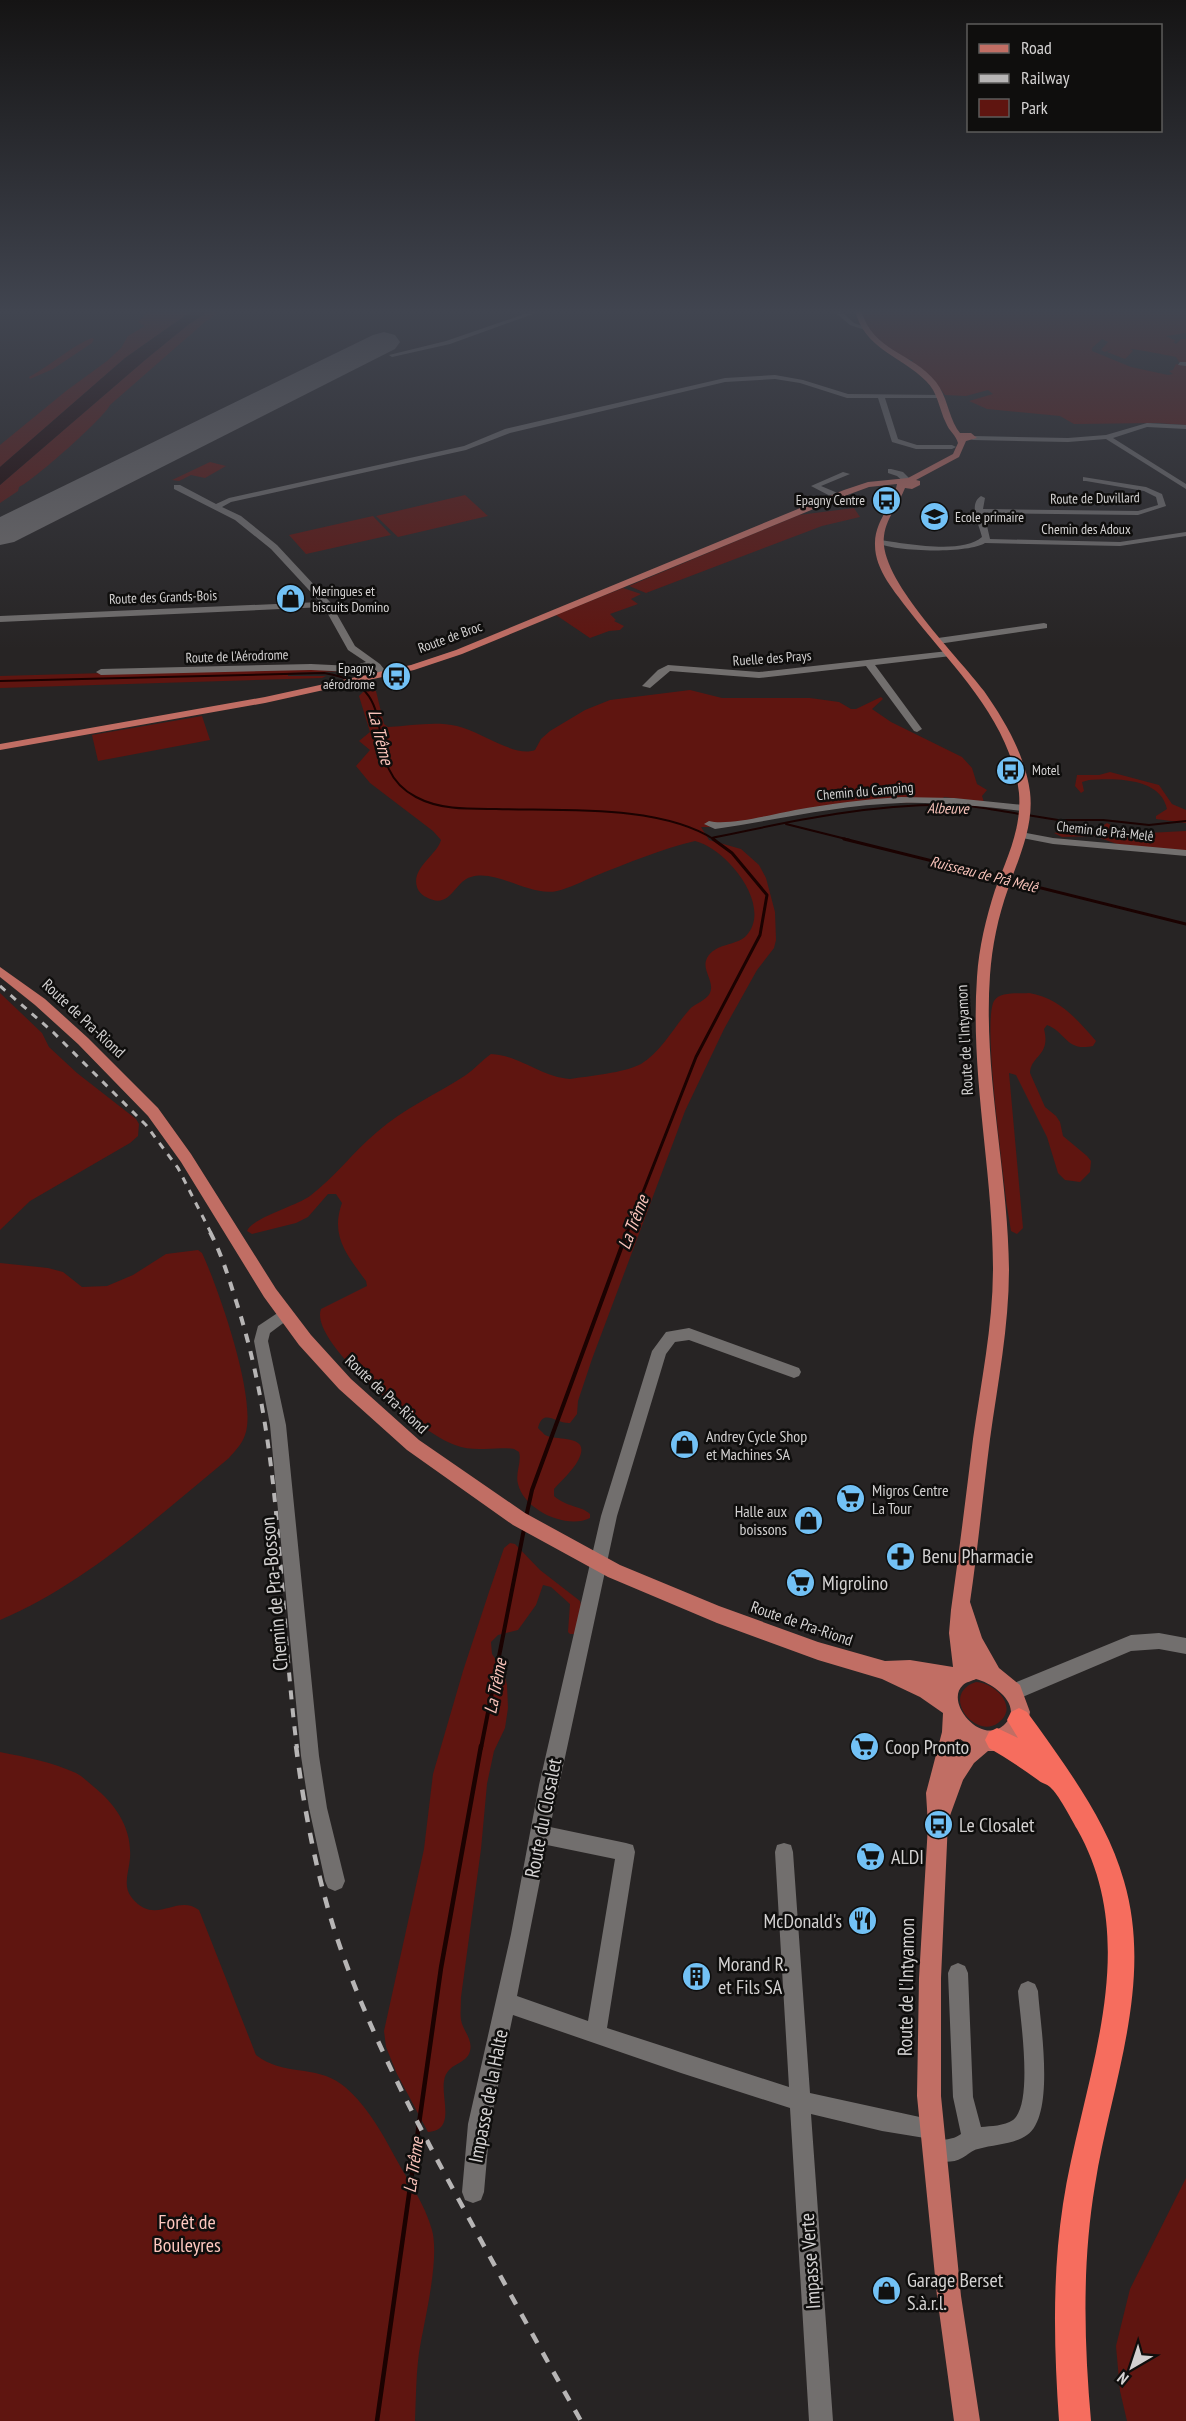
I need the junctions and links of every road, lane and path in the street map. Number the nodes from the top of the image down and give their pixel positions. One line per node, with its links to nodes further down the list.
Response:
1 (542, 423): 16 (street)
2 (889, 423): 7 (street)
3 (951, 423): 5 (main road)
4 (1186, 427): 6 (street)
5 (963, 436): 6 (street); 11 (main road)
6 (1107, 437): 13 (street)
7 (952, 447)
8 (891, 471): 11 (street)
9 (846, 474): 14 (street)
10 (1086, 479): 17 (street, Route de Duvillard)
11 (908, 483): 14 (main road, Route de Broc); 20 (main road)
12 (177, 487): 16 (street)
13 (1186, 487)
14 (837, 496): 29 (main road, Route de Broc)
15 (981, 498): 17 (street)
16 (216, 507): 21 (street)
17 (978, 511): 19 (street)
18 (1186, 534): 19 (street, Chemin des Adoux)
19 (985, 541): 20 (street)
20 (879, 545): 24 (main road, Route de l'Intyamon)
21 (327, 604): 22 (street, Route des Grands-Bois); 26 (street)
22 (0, 619)
23 (1044, 626): 24 (street)
24 (938, 641): 25 (main road, Route de l'Intyamon)
25 (948, 654): 27 (street, Ruelle des Prays); 33 (main road, Route de l'Intyamon)
26 (373, 663): 28 (street, Route de l'Aérodrome); 29 (street)
27 (869, 663): 30 (street, Ruelle des Prays); 31 (street)
28 (101, 672)
29 (383, 674): 32 (main road, Route de Broc)
30 (647, 687)
31 (917, 729)
32 (0, 747)
33 (1024, 814): 34 (street, Chemin du Camping); 35 (main road, Route de l'Intyamon)
34 (709, 824)
35 (1021, 835): 36 (street, Chemin de Prâ-Melê); 40 (main road, Route de l'Intyamon)
36 (1186, 853)
37 (0, 971): 38 (main road, Route de Pra-Riond)
38 (285, 1314): 42 (main road, Route de Pra-Riond); 53 (street, Chemin de Pra-Bosson)
39 (794, 1372): 51 (street, Route du Closalet)
40 (963, 1594): 43 (main road, Route de l'Intyamon); 44 (main road, Route de l'Intyamon)
41 (1186, 1646): 45 (street)
42 (885, 1670): 44 (main road, Route de Pra-Riond); 46 (main road, Route de Pra-Riond)
43 (991, 1672): 44 (main road); 45 (main road)
44 (961, 1675): 46 (main road)
45 (1013, 1692): 47 (main road)
46 (951, 1712): 48 (main road); 50 (main road)
47 (1018, 1720): 48 (main road); 49 (highway)
48 (991, 1740): 49 (highway); 50 (main road)
49 (1066, 1790): 64 (highway)
50 (938, 1825): 59 (main road, Route de l'Intyamon)
51 (540, 1834): 56 (street, Route du Closalet); 57 (street)
52 (784, 1852): 58 (street, Impasse Verte)
53 (335, 1881)
54 (958, 1973): 60 (street)
55 (1028, 1991): 60 (street)
56 (507, 2002): 57 (street); 61 (street, Impasse de la Halte)
57 (596, 2034): 58 (street)
58 (800, 2101): 59 (street); 62 (street, Impasse Verte)
59 (932, 2139): 60 (street); 63 (main road, Route de l'Intyamon)
60 (972, 2139)
61 (473, 2192)
62 (821, 2421)
63 (967, 2421)
64 (1075, 2421)

